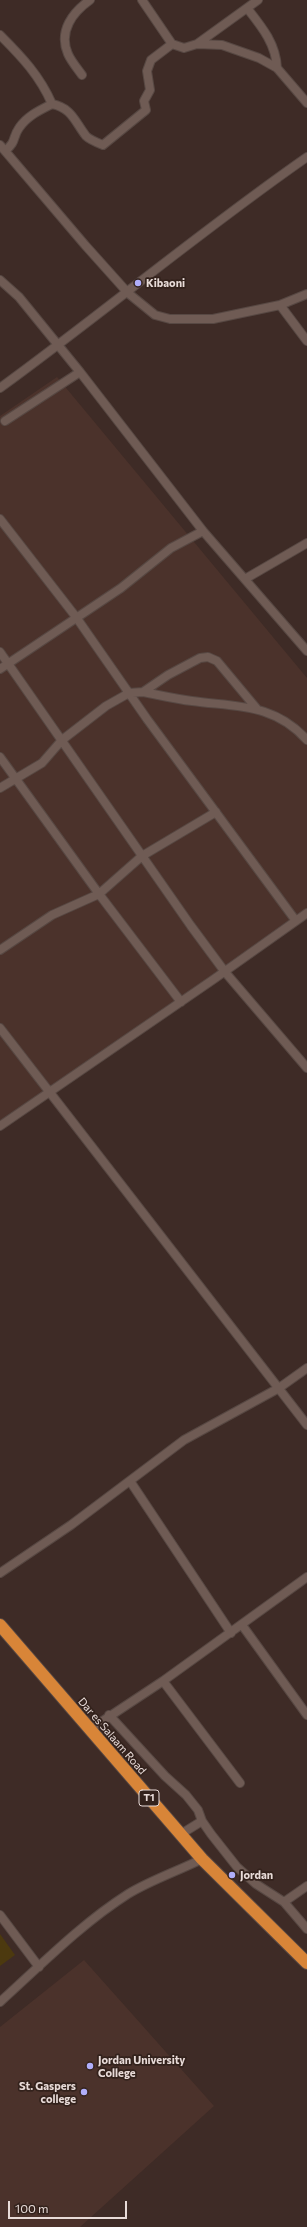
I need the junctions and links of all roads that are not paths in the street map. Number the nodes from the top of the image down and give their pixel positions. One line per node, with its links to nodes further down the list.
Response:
1 (90, 0): 9 (street)
2 (142, 0): 6 (street)
3 (258, 0): 4 (street)
4 (247, 8): 7 (street); 8 (street)
5 (0, 34): 11 (street)
6 (172, 44): 7 (street); 11 (street)
7 (196, 44): 8 (street)
8 (277, 68): 10 (street)
9 (82, 75)
10 (307, 103)
11 (52, 104): 12 (street)
12 (3, 148): 15 (street)
13 (307, 157): 15 (street)
14 (0, 280): 19 (street)
15 (128, 293): 17 (street); 19 (street)
16 (307, 294): 17 (street)
17 (280, 305): 18 (street)
18 (307, 341)
19 (58, 346): 20 (street); 21 (street)
20 (80, 372): 22 (street); 24 (street)
21 (0, 388)
22 (5, 421)
23 (0, 519): 27 (street)
24 (203, 532): 26 (street); 27 (street)
25 (307, 543): 26 (street)
26 (245, 579): 28 (street)
27 (76, 617): 30 (street); 33 (street)
28 (307, 651)
29 (0, 652): 30 (street)
30 (8, 663): 31 (street); 35 (street)
31 (0, 669)
32 (143, 692): 33 (street); 34 (street); 34 (street)
33 (129, 693): 35 (street); 40 (street)
34 (257, 709): 36 (street)
35 (62, 740): 38 (street); 41 (street)
36 (307, 740)
37 (0, 757): 38 (street)
38 (17, 780): 39 (street); 42 (street)
39 (0, 788)
40 (216, 812): 41 (street); 44 (street)
41 (142, 856): 42 (street); 46 (street)
42 (99, 894): 45 (street); 47 (street)
43 (307, 913): 44 (street)
44 (296, 921): 46 (street)
45 (0, 950)
46 (225, 972): 47 (street); 49 (street)
47 (181, 1002): 50 (street)
48 (0, 1028): 50 (street)
49 (307, 1068)
50 (50, 1092): 51 (street); 53 (street)
51 (0, 1126)
52 (307, 1368): 53 (street)
53 (278, 1388): 54 (street); 55 (street)
54 (307, 1424)
55 (130, 1482): 56 (street); 60 (street)
56 (0, 1573)
57 (307, 1577): 59 (street)
58 (0, 1625): 64 (highway, Dar es Salaam Road / T1)
59 (242, 1625): 60 (street); 62 (street)
60 (231, 1633): 61 (street)
61 (162, 1681): 63 (street); 65 (street)
62 (307, 1714)
63 (109, 1715): 64 (street); 66 (street)
64 (89, 1730): 67 (highway, Dar es Salaam Road / T1)
65 (240, 1783)
66 (202, 1821): 67 (street); 70 (street)
67 (181, 1834): 68 (highway, Dar es Salaam Road / T1)
68 (202, 1859): 73 (highway, Dar es Salaam Road / T1); 74 (street)
69 (307, 1886): 70 (street)
70 (284, 1902): 72 (street)
71 (0, 1915): 74 (street)
72 (307, 1929)
73 (307, 1964)
74 (39, 1967): 75 (street)
75 (0, 2002)

